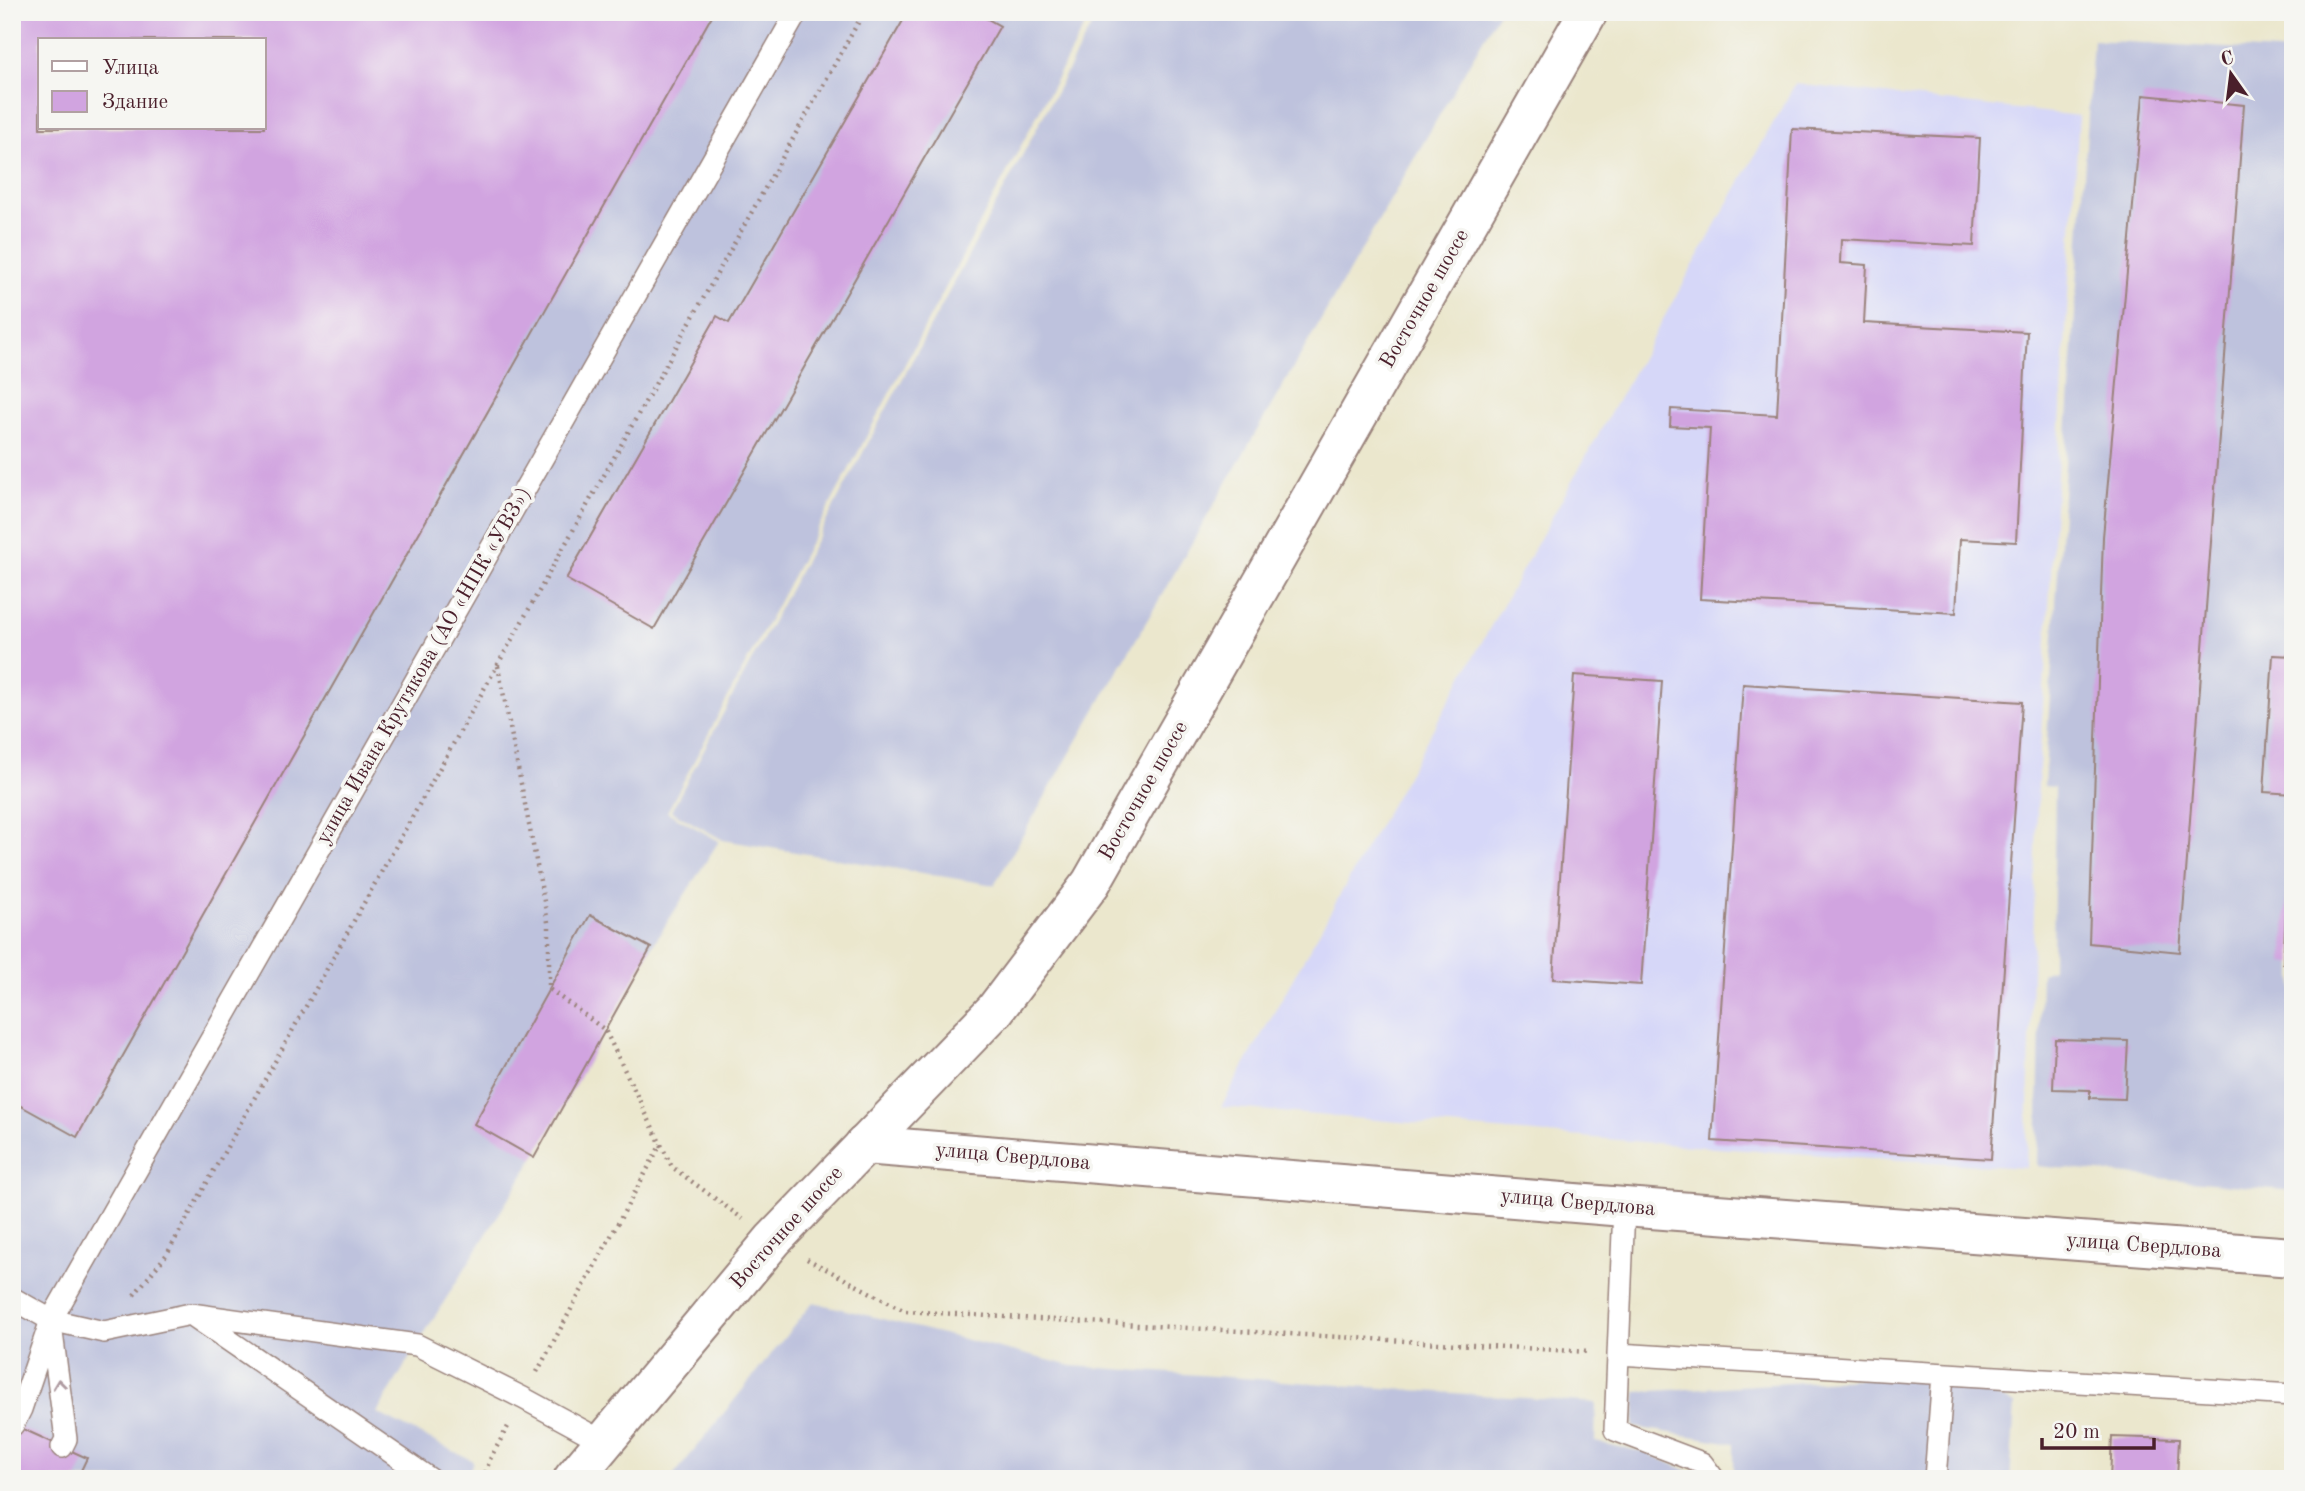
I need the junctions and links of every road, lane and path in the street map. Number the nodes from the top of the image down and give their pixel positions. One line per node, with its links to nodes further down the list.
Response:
1 (797, 12): 10 (lane, улица Ивана Крутякова (АО «НПК «УВЗ»))
2 (864, 12): 11 (path)
3 (1588, 12): 5 (main road, Восточное шоссе)
4 (661, 1144): 15 (path)
5 (864, 1145): 6 (main road, улица Свердлова); 17 (main road, Восточное шоссе)
6 (1624, 1207): 7 (main road, улица Свердлова); 12 (lane)
7 (2293, 1257)
8 (12, 1298): 10 (lane)
9 (191, 1314): 11 (lane); 15 (lane); 19 (lane)
10 (51, 1321): 11 (lane); 16 (lane, улица Ивана Крутякова (АО «НПК «УВЗ»)); 18 (lane, one-way to 10)
11 (104, 1332)
12 (1618, 1354): 13 (lane); 22 (lane)
13 (1943, 1374): 14 (lane); 23 (lane)
14 (2293, 1395)
15 (523, 1398): 17 (lane); 20 (path)
16 (13, 1424)
17 (604, 1442): 21 (main road, Восточное шоссе)
18 (62, 1447)
19 (430, 1479)
20 (483, 1479)
21 (573, 1479)
22 (1714, 1479)
23 (1935, 1479)

